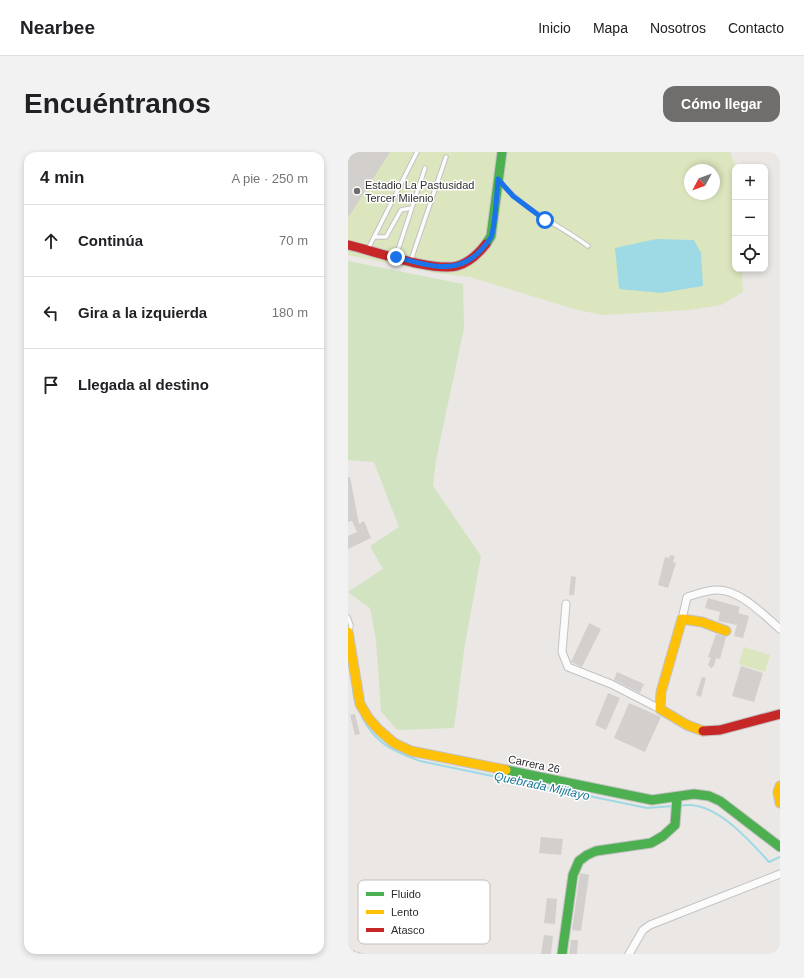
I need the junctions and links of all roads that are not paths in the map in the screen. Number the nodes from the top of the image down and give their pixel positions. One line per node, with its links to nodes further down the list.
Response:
1 (417, 152): 7 (lane)
2 (502, 152): 5 (street)
3 (446, 157): 12 (lane)
4 (425, 168): 6 (lane)
5 (498, 179): 9 (lane); 12 (street)
6 (411, 208): 7 (lane); 11 (lane)
7 (374, 237): 10 (lane)
8 (348, 245): 10 (street)
9 (588, 246)
10 (368, 250): 11 (street)
11 (396, 257): 12 (street)
12 (411, 261)
13 (566, 604): 19 (street)
14 (348, 617): 18 (lane)
15 (682, 619): 16 (street); 17 (street); 19 (street)
16 (780, 628)
17 (726, 631)
18 (349, 633): 22 (street, Carrera 26)
19 (660, 709): 20 (street)
20 (780, 714)
21 (780, 786): 23 (street)
22 (677, 798): 24 (street, Carrera 26); 26 (street)
23 (780, 803)
24 (780, 847)
25 (780, 874): 27 (street)
26 (562, 954)
27 (630, 954)

